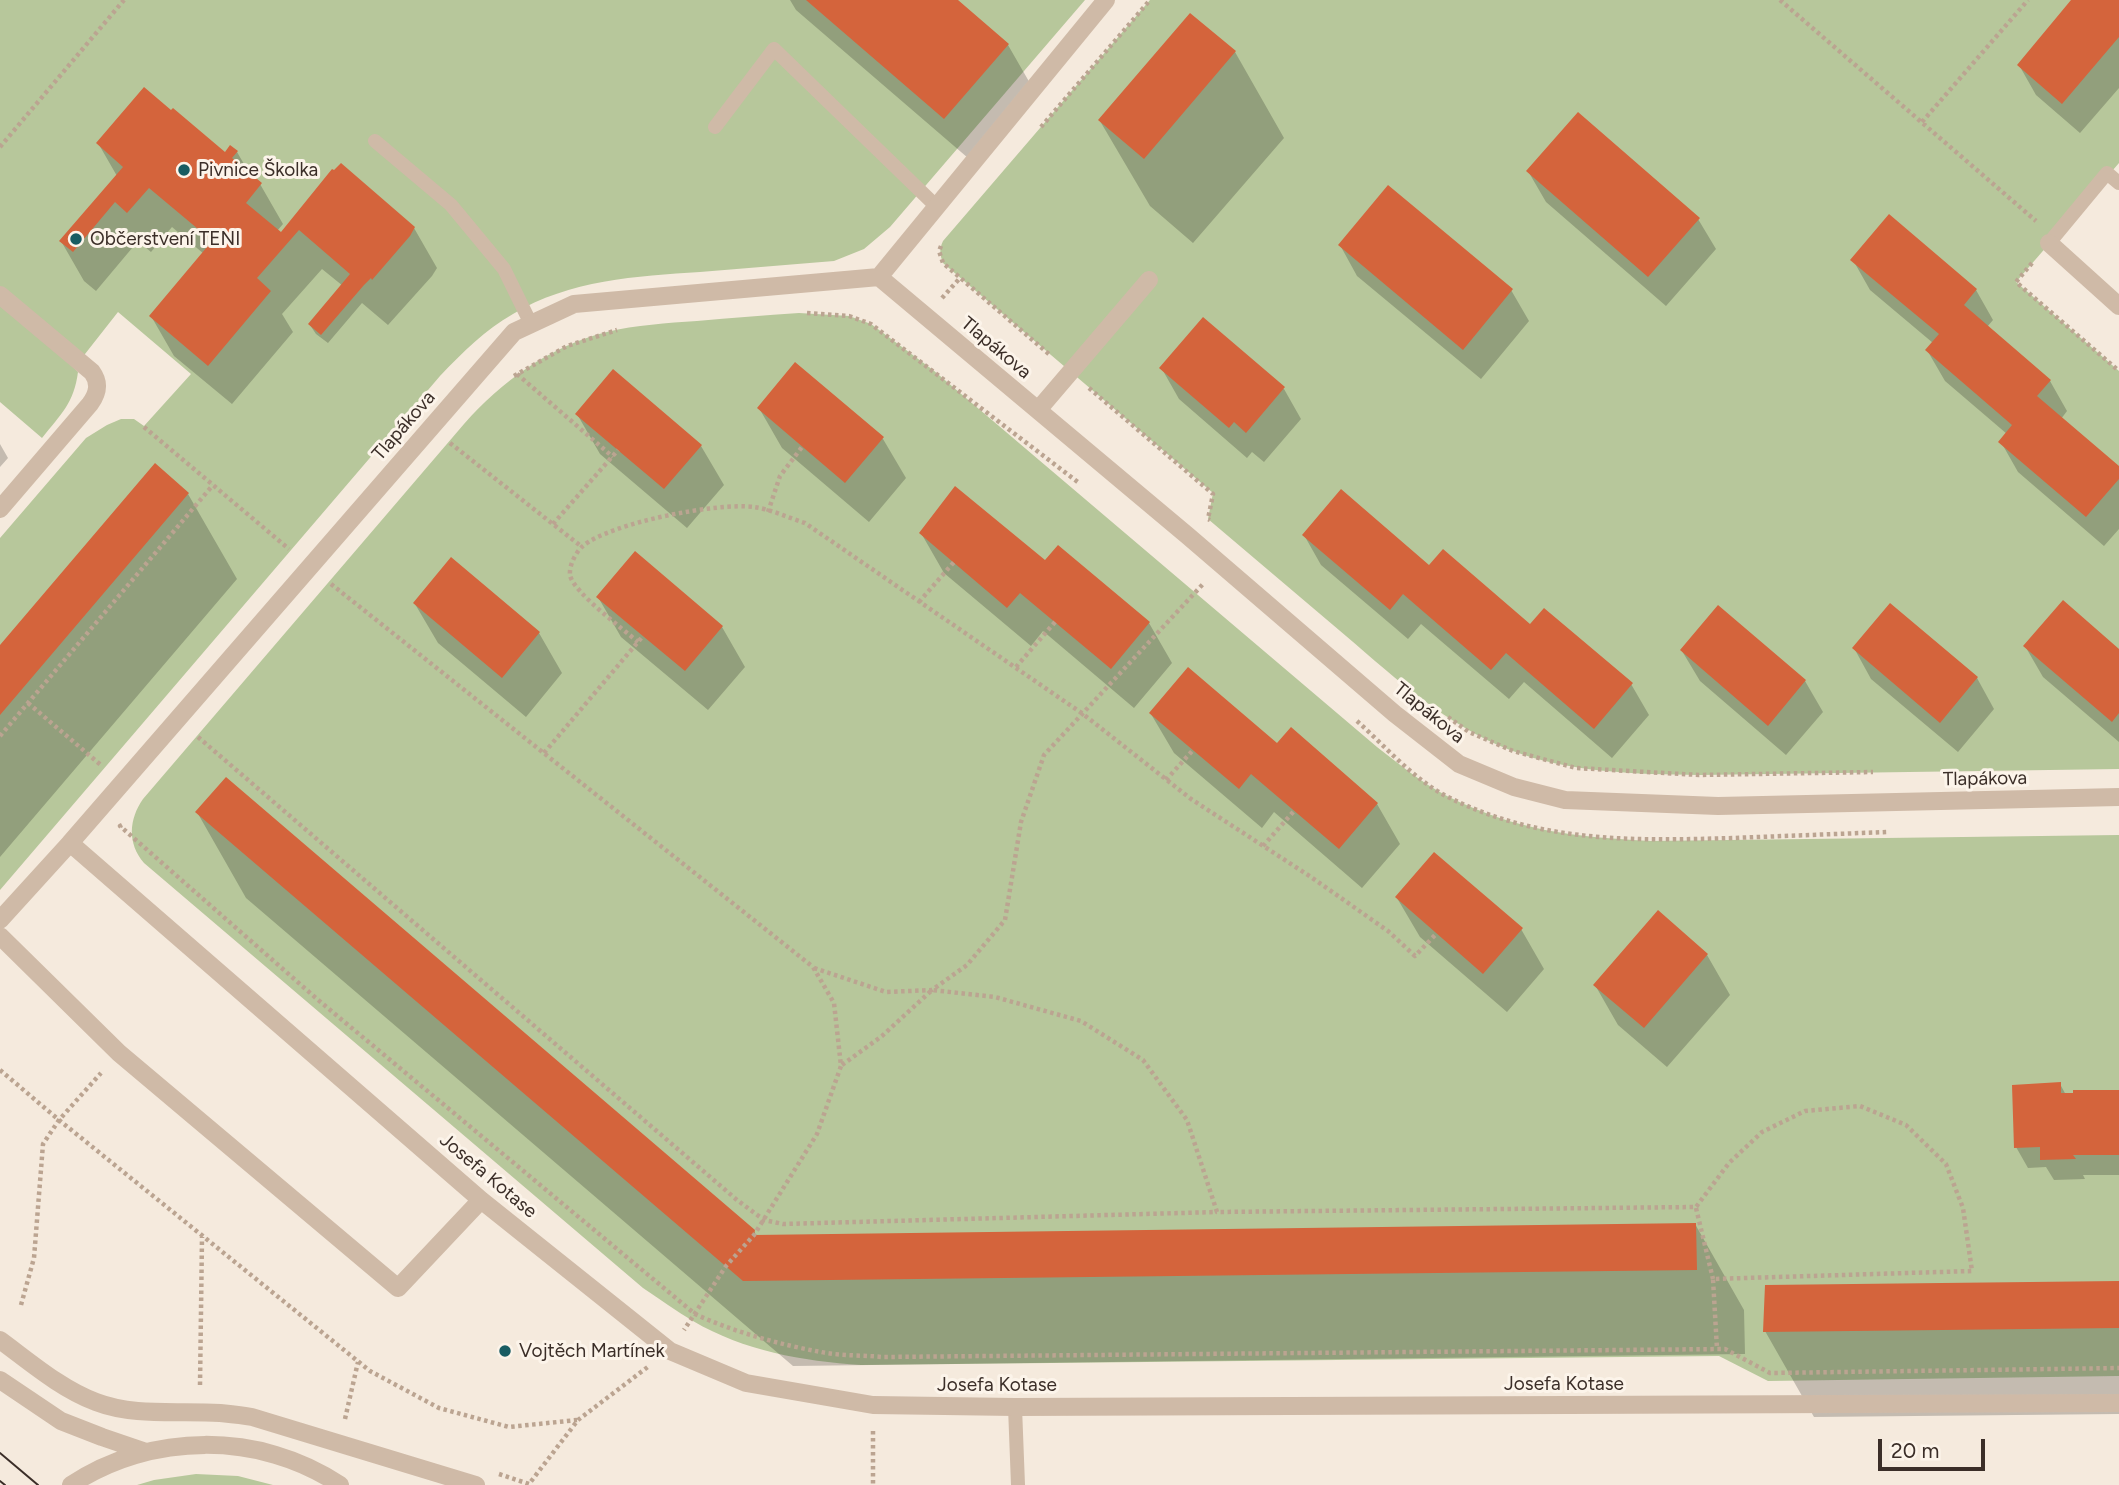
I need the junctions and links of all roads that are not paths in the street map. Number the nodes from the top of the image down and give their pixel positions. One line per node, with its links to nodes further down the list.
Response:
1 (1106, 0): 5 (street)
2 (715, 127): 5 (lane)
3 (374, 141): 11 (lane)
4 (2119, 183): 6 (lane)
5 (937, 206): 7 (street)
6 (2049, 243): 10 (street)
7 (879, 277): 11 (street, Tlapákova); 12 (street, Tlapákova)
8 (1149, 280): 12 (street)
9 (0, 295): 13 (street)
10 (2119, 306)
11 (531, 324): 15 (street, Tlapákova)
12 (1038, 410): 14 (street, Tlapákova)
13 (0, 509)
14 (2119, 797)
15 (70, 844): 16 (street, Tlapákova); 18 (street, Josefa Kotase)
16 (0, 920)
17 (0, 936): 18 (street)
18 (481, 1199): 22 (street, Josefa Kotase)
19 (0, 1340): 27 (street)
20 (0, 1380): 23 (street)
21 (2119, 1403): 22 (street, Josefa Kotase)
22 (1015, 1407): 28 (lane)
23 (146, 1452): 24 (street); 25 (street)
24 (336, 1482): 26 (street)
25 (71, 1485)
26 (351, 1485)
27 (476, 1485)
28 (1018, 1485)

